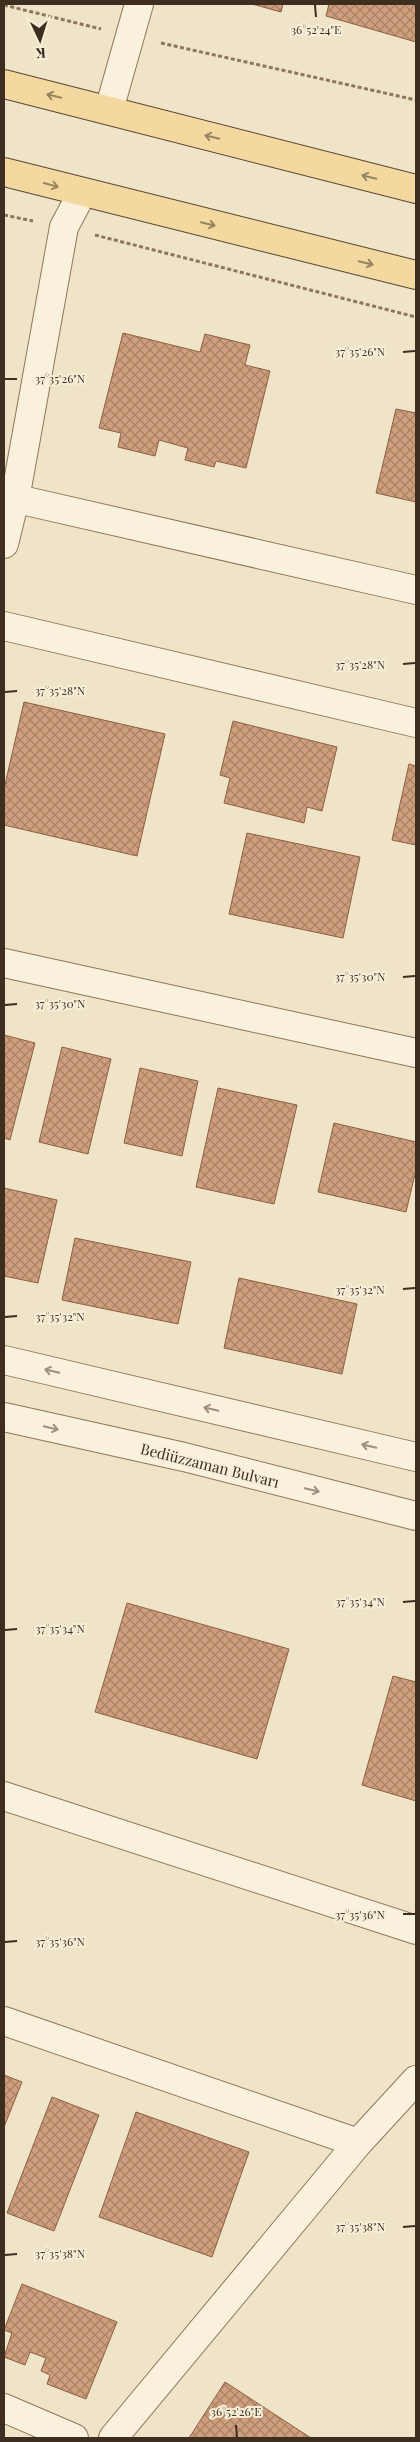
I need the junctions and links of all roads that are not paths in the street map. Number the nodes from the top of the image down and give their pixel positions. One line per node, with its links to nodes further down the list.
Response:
1 (139, 4): 3 (street)
2 (4, 84): 3 (main road, one-way to 2)
3 (109, 110): 5 (main road, one-way to 3)
4 (4, 172): 6 (main road, one-way to 6)
5 (416, 189)
6 (82, 193): 7 (main road, one-way to 7); 8 (street)
7 (416, 276)
8 (9, 498): 9 (street); 10 (street)
9 (4, 544)
10 (416, 590)
11 (4, 626): 12 (street)
12 (416, 723)
13 (4, 963): 14 (street)
14 (416, 1054)
15 (4, 1360): 17 (street, one-way to 15)
16 (4, 1417): 18 (street, Bediüzzaman Bulvarı, one-way to 18)
17 (416, 1457)
18 (416, 1516)
19 (4, 1796): 20 (street)
20 (416, 1930)
21 (4, 2021): 23 (street)
22 (416, 2080): 23 (street)
23 (358, 2143): 26 (street)
24 (4, 2408): 25 (street)
25 (74, 2438)
26 (112, 2438)

